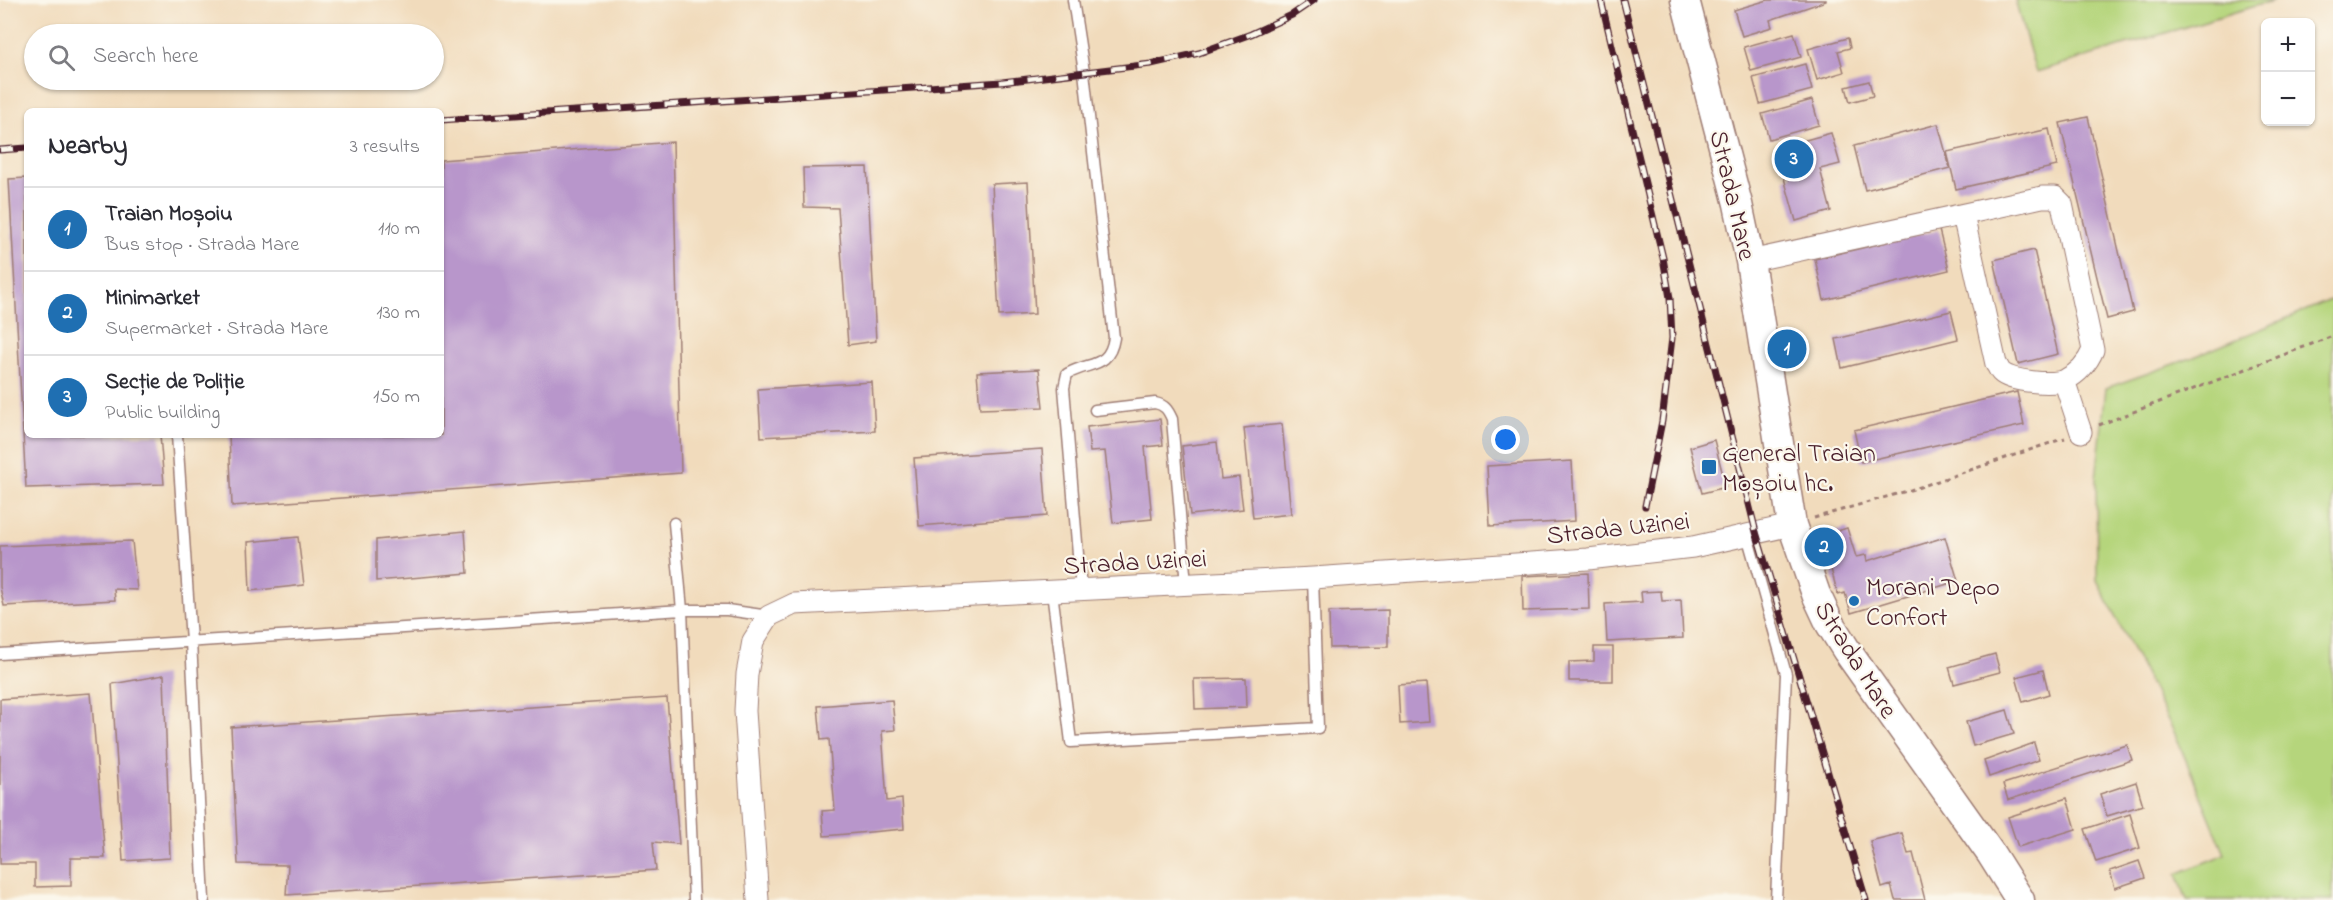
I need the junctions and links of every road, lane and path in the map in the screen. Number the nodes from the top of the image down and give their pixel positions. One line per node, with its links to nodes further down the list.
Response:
1 (1073, 0): 14 (lane)
2 (1685, 0): 4 (main road, Strada Mare)
3 (1963, 215): 4 (street); 5 (street); 5 (street)
4 (1750, 261): 10 (main road, Strada Mare)
5 (2064, 380): 7 (street)
6 (1095, 410): 13 (lane)
7 (2081, 432)
8 (177, 438): 18 (lane)
9 (674, 523): 16 (lane)
10 (1792, 525): 11 (street, Strada Uzinei); 24 (main road, Strada Mare)
11 (1747, 535): 12 (street, Strada Uzinei); 23 (lane)
12 (1313, 578): 13 (street, Strada Uzinei); 15 (lane)
13 (1186, 585): 14 (street, Strada Uzinei)
14 (1081, 590): 15 (street, Strada Uzinei)
15 (1052, 592): 17 (street, Strada Uzinei)
16 (682, 610): 17 (lane); 18 (lane); 21 (lane)
17 (769, 616): 22 (street)
18 (191, 641): 19 (lane); 20 (lane)
19 (0, 654)
20 (204, 900)
21 (694, 900)
22 (758, 900)
23 (1776, 900)
24 (2020, 900)

